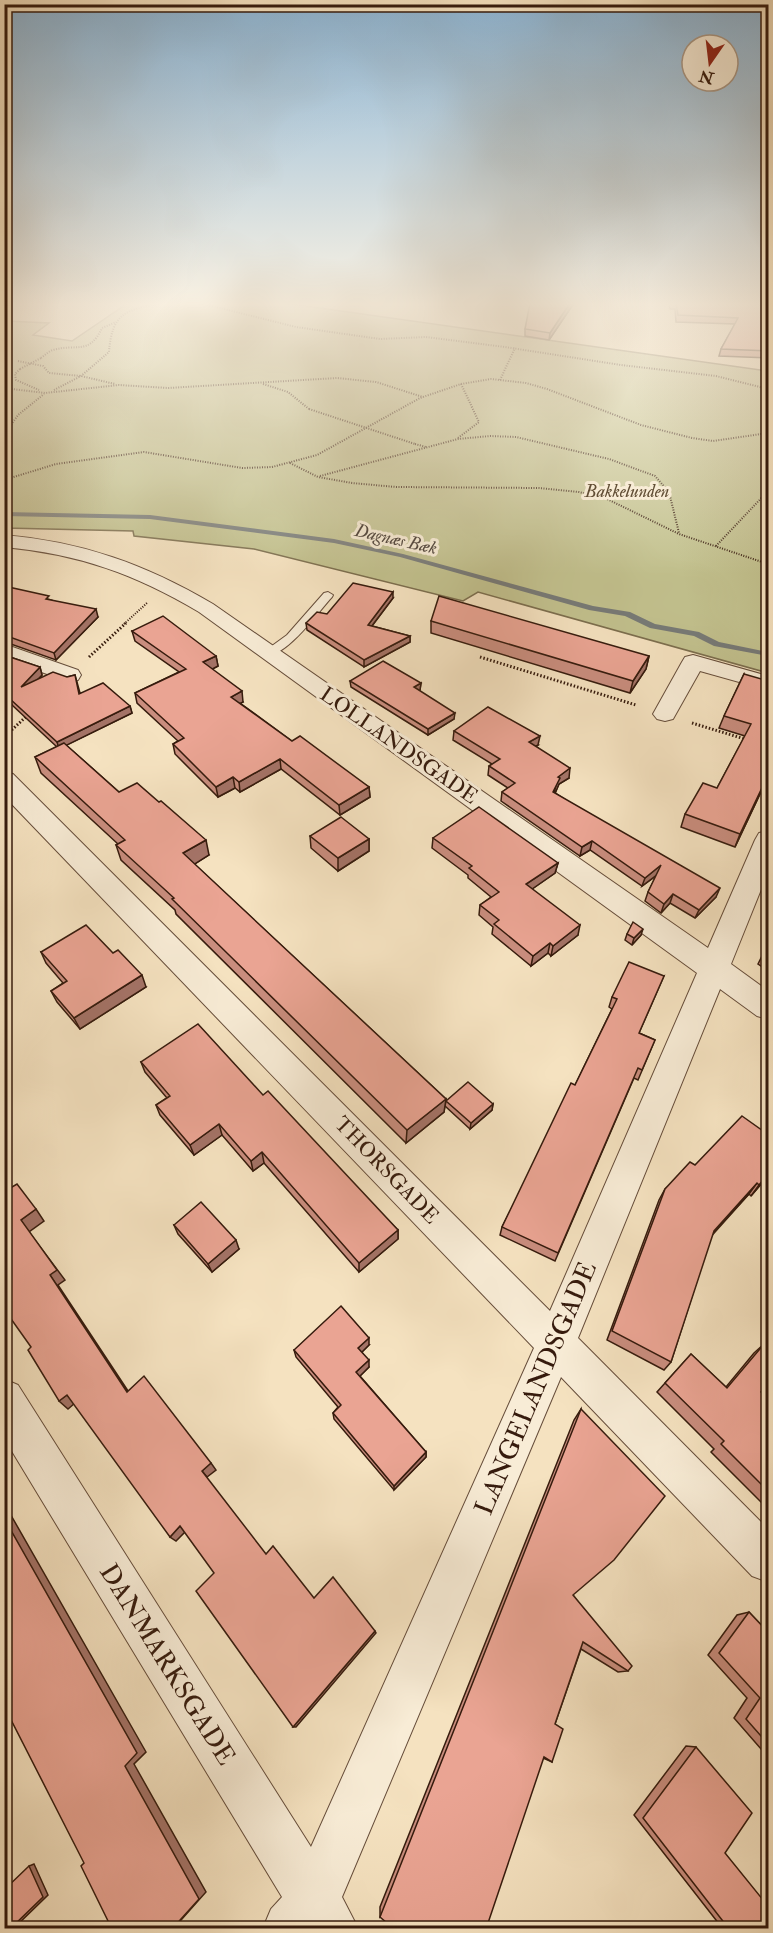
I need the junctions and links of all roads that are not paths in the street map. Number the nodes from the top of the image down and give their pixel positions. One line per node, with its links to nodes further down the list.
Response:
1 (4, 541): 4 (street, LOLLANDSGADE)
2 (328, 595): 4 (lane)
3 (4, 651): 5 (street)
4 (269, 653): 10 (street, LOLLANDSGADE)
5 (70, 675)
6 (768, 683): 7 (street)
7 (665, 714)
8 (4, 780): 12 (street, THORSGADE)
9 (768, 840): 10 (street, LANGELANDSGADE)
10 (713, 968): 11 (street, LOLLANDSGADE); 12 (street, LANGELANDSGADE)
11 (768, 1007)
12 (556, 1343): 14 (street, THORSGADE); 15 (street, LANGELANDSGADE)
13 (4, 1399): 15 (street, DANMARKSGADE)
14 (768, 1560)
15 (311, 1919)

